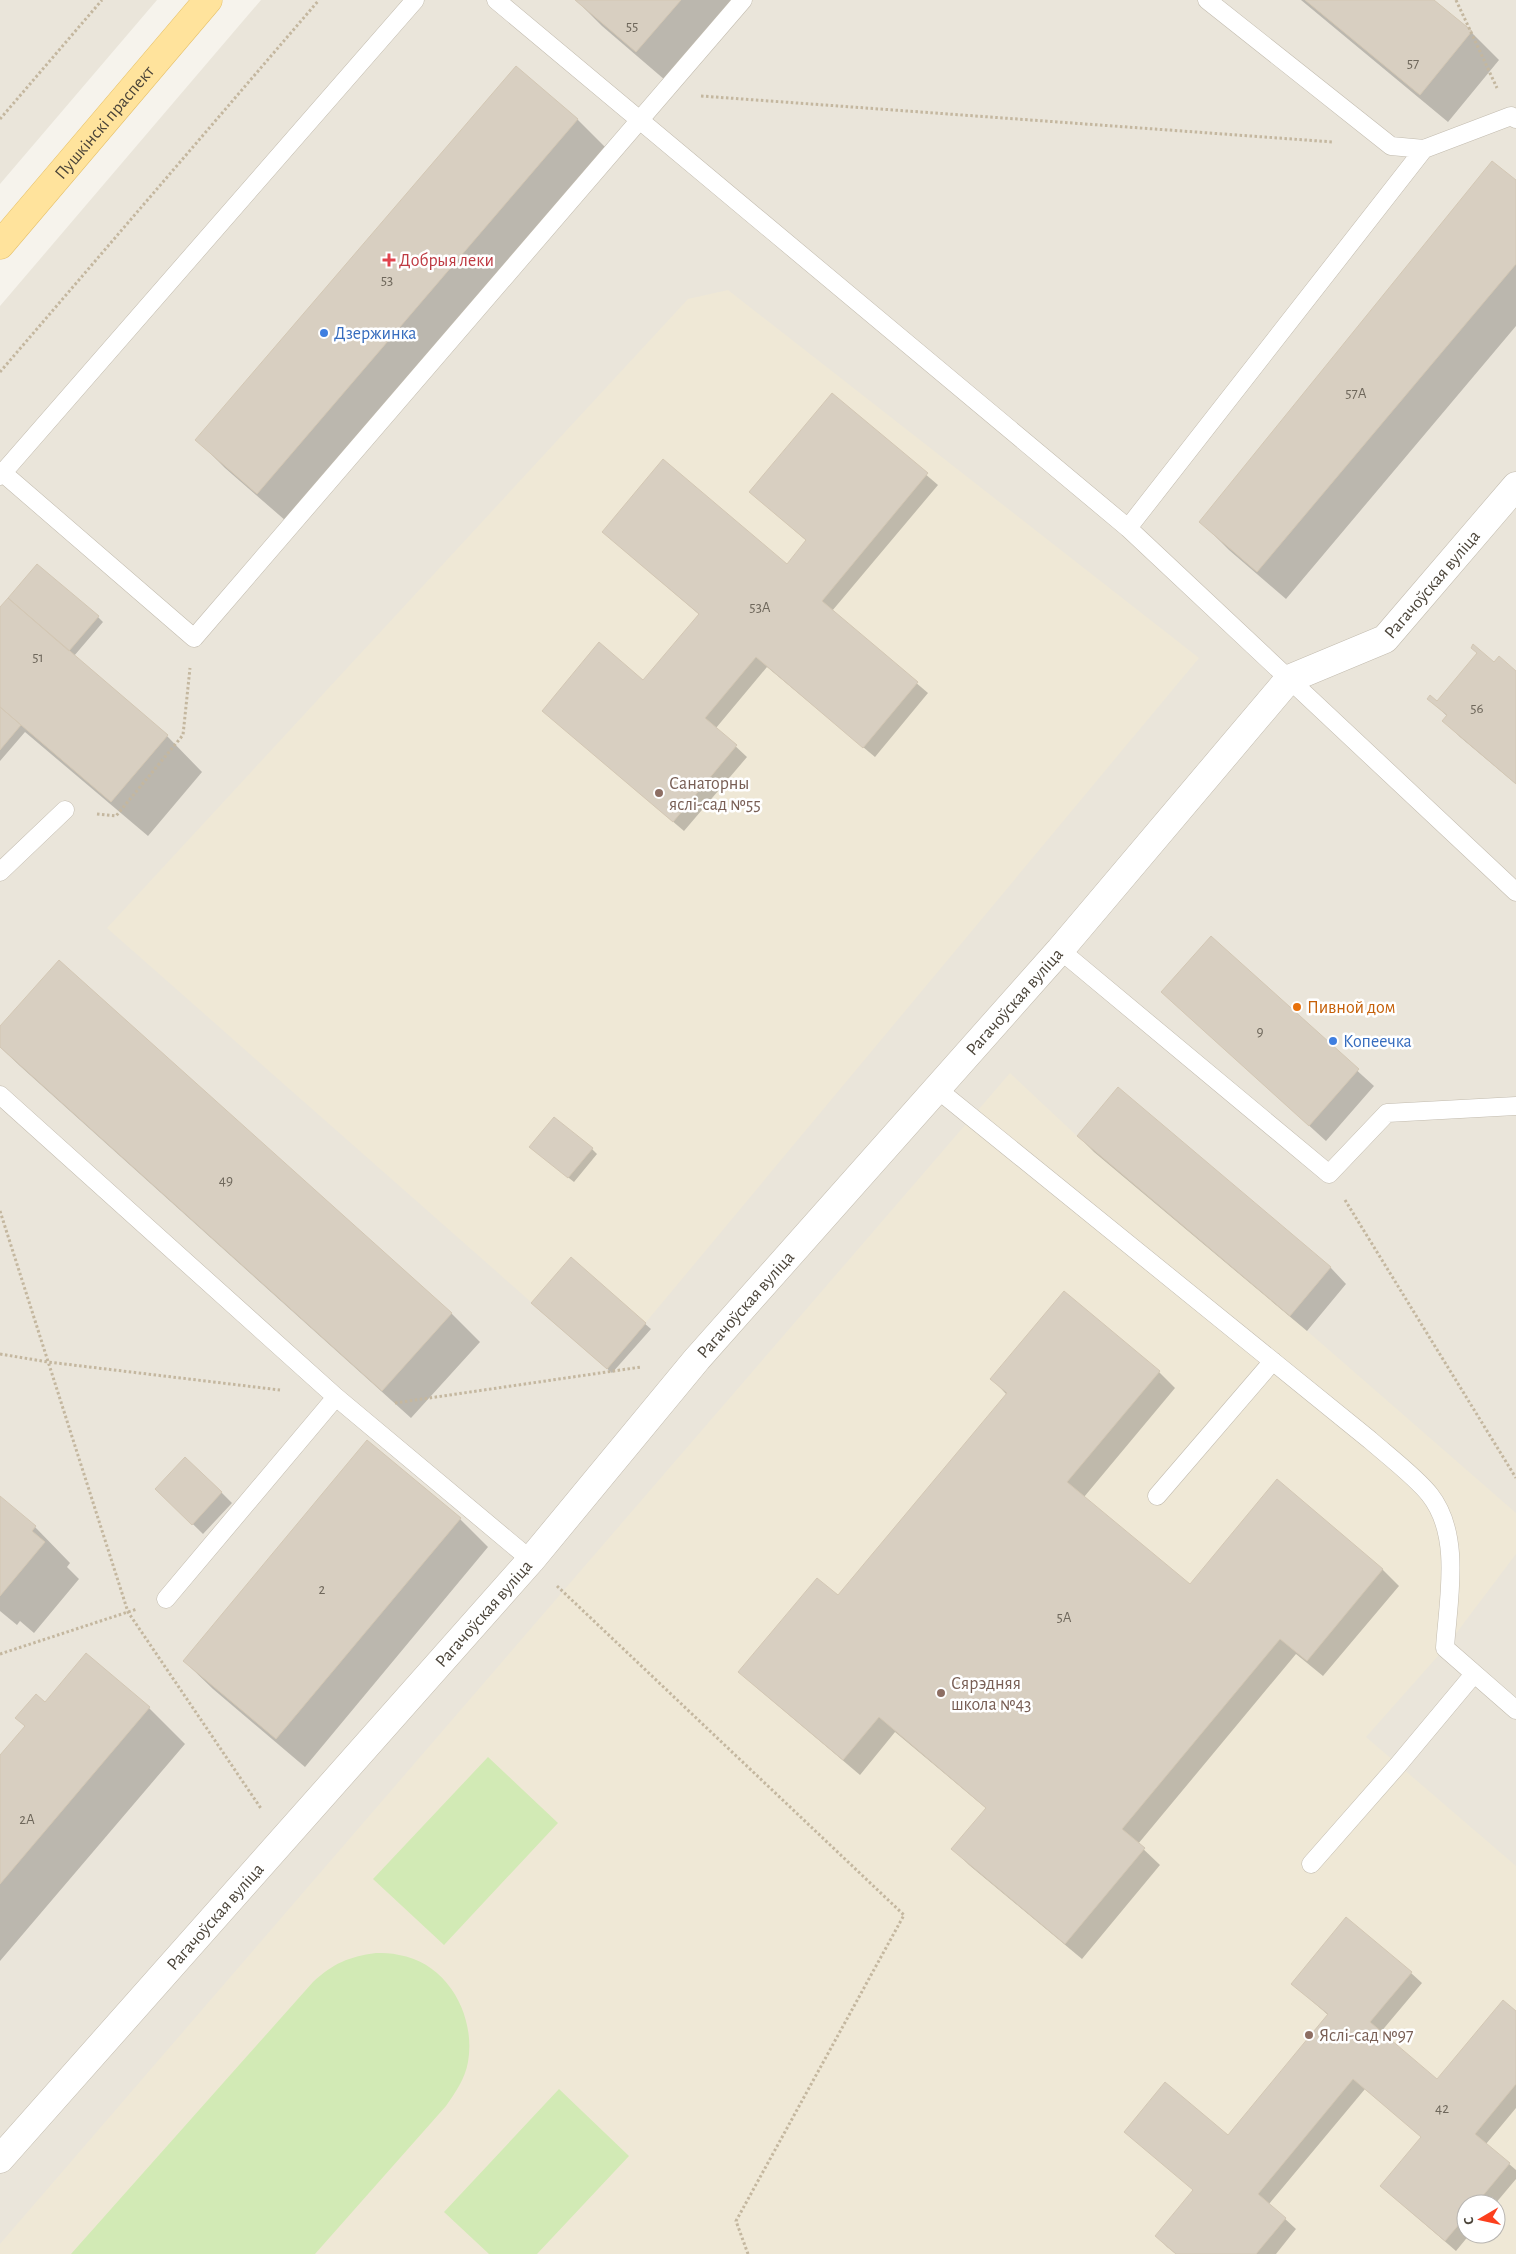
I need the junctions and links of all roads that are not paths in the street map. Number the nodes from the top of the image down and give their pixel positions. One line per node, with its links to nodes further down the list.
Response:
1 (208, 0): 9 (main road, Пушкінскі праспект)
2 (415, 0): 10 (lane)
3 (496, 0): 7 (lane)
4 (743, 0): 7 (lane)
5 (1207, 0): 8 (lane)
6 (1513, 118): 8 (lane)
7 (640, 119): 10 (lane); 12 (lane)
8 (1424, 149): 12 (lane)
9 (0, 245)
10 (1, 474)
11 (1516, 486): 13 (street, Рагачоўская вуліца)
12 (1128, 528): 13 (lane)
13 (1289, 679): 16 (lane); 17 (street, Рагачоўская вуліца)
14 (65, 810): 15 (lane)
15 (0, 872)
16 (1516, 892)
17 (1060, 950): 18 (street, Рагачоўская вуліца); 20 (lane)
18 (937, 1088): 21 (lane); 24 (street, Рагачоўская вуліца)
19 (0, 1095): 22 (lane)
20 (1516, 1106)
21 (1273, 1361): 23 (lane); 26 (lane)
22 (336, 1397): 24 (lane); 25 (lane)
23 (1157, 1496)
24 (531, 1560): 29 (street, Рагачоўская вуліца)
25 (166, 1599)
26 (1474, 1674): 27 (lane); 28 (lane)
27 (1516, 1710)
28 (1311, 1864)
29 (0, 2159)

